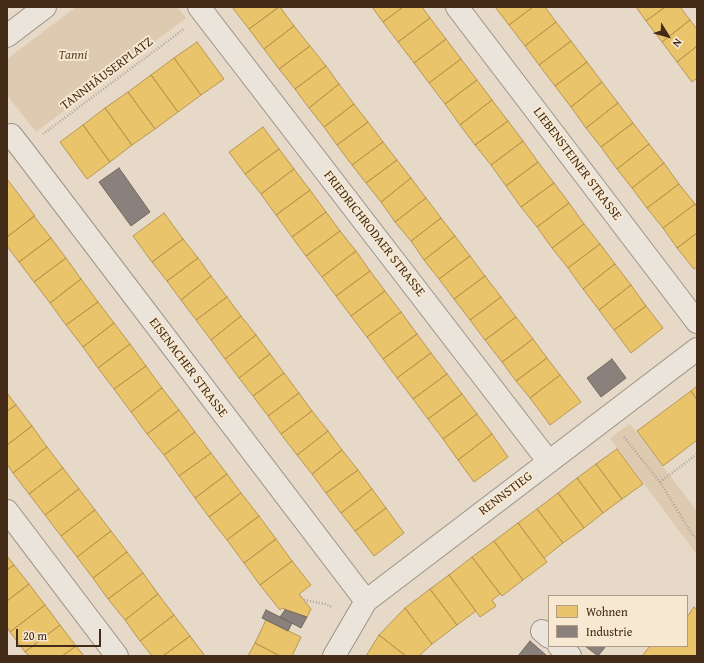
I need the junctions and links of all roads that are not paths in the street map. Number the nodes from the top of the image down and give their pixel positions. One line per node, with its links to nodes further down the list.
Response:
1 (45, 7): 4 (street)
2 (457, 7): 6 (street, LIEBENSTEINER STRASSE)
3 (202, 10): 8 (street, FRIEDRICHRODAER STRASSE)
4 (7, 36)
5 (13, 141): 10 (street, EISENACHER STRASSE)
6 (697, 322)
7 (697, 349): 8 (street, RENNSTIEG)
8 (549, 462): 10 (street, RENNSTIEG)
9 (7, 511): 12 (street)
10 (366, 601): 13 (street, RENNSTIEG)
11 (560, 647): 14 (street)
12 (117, 656)
13 (334, 656)
14 (570, 656)

